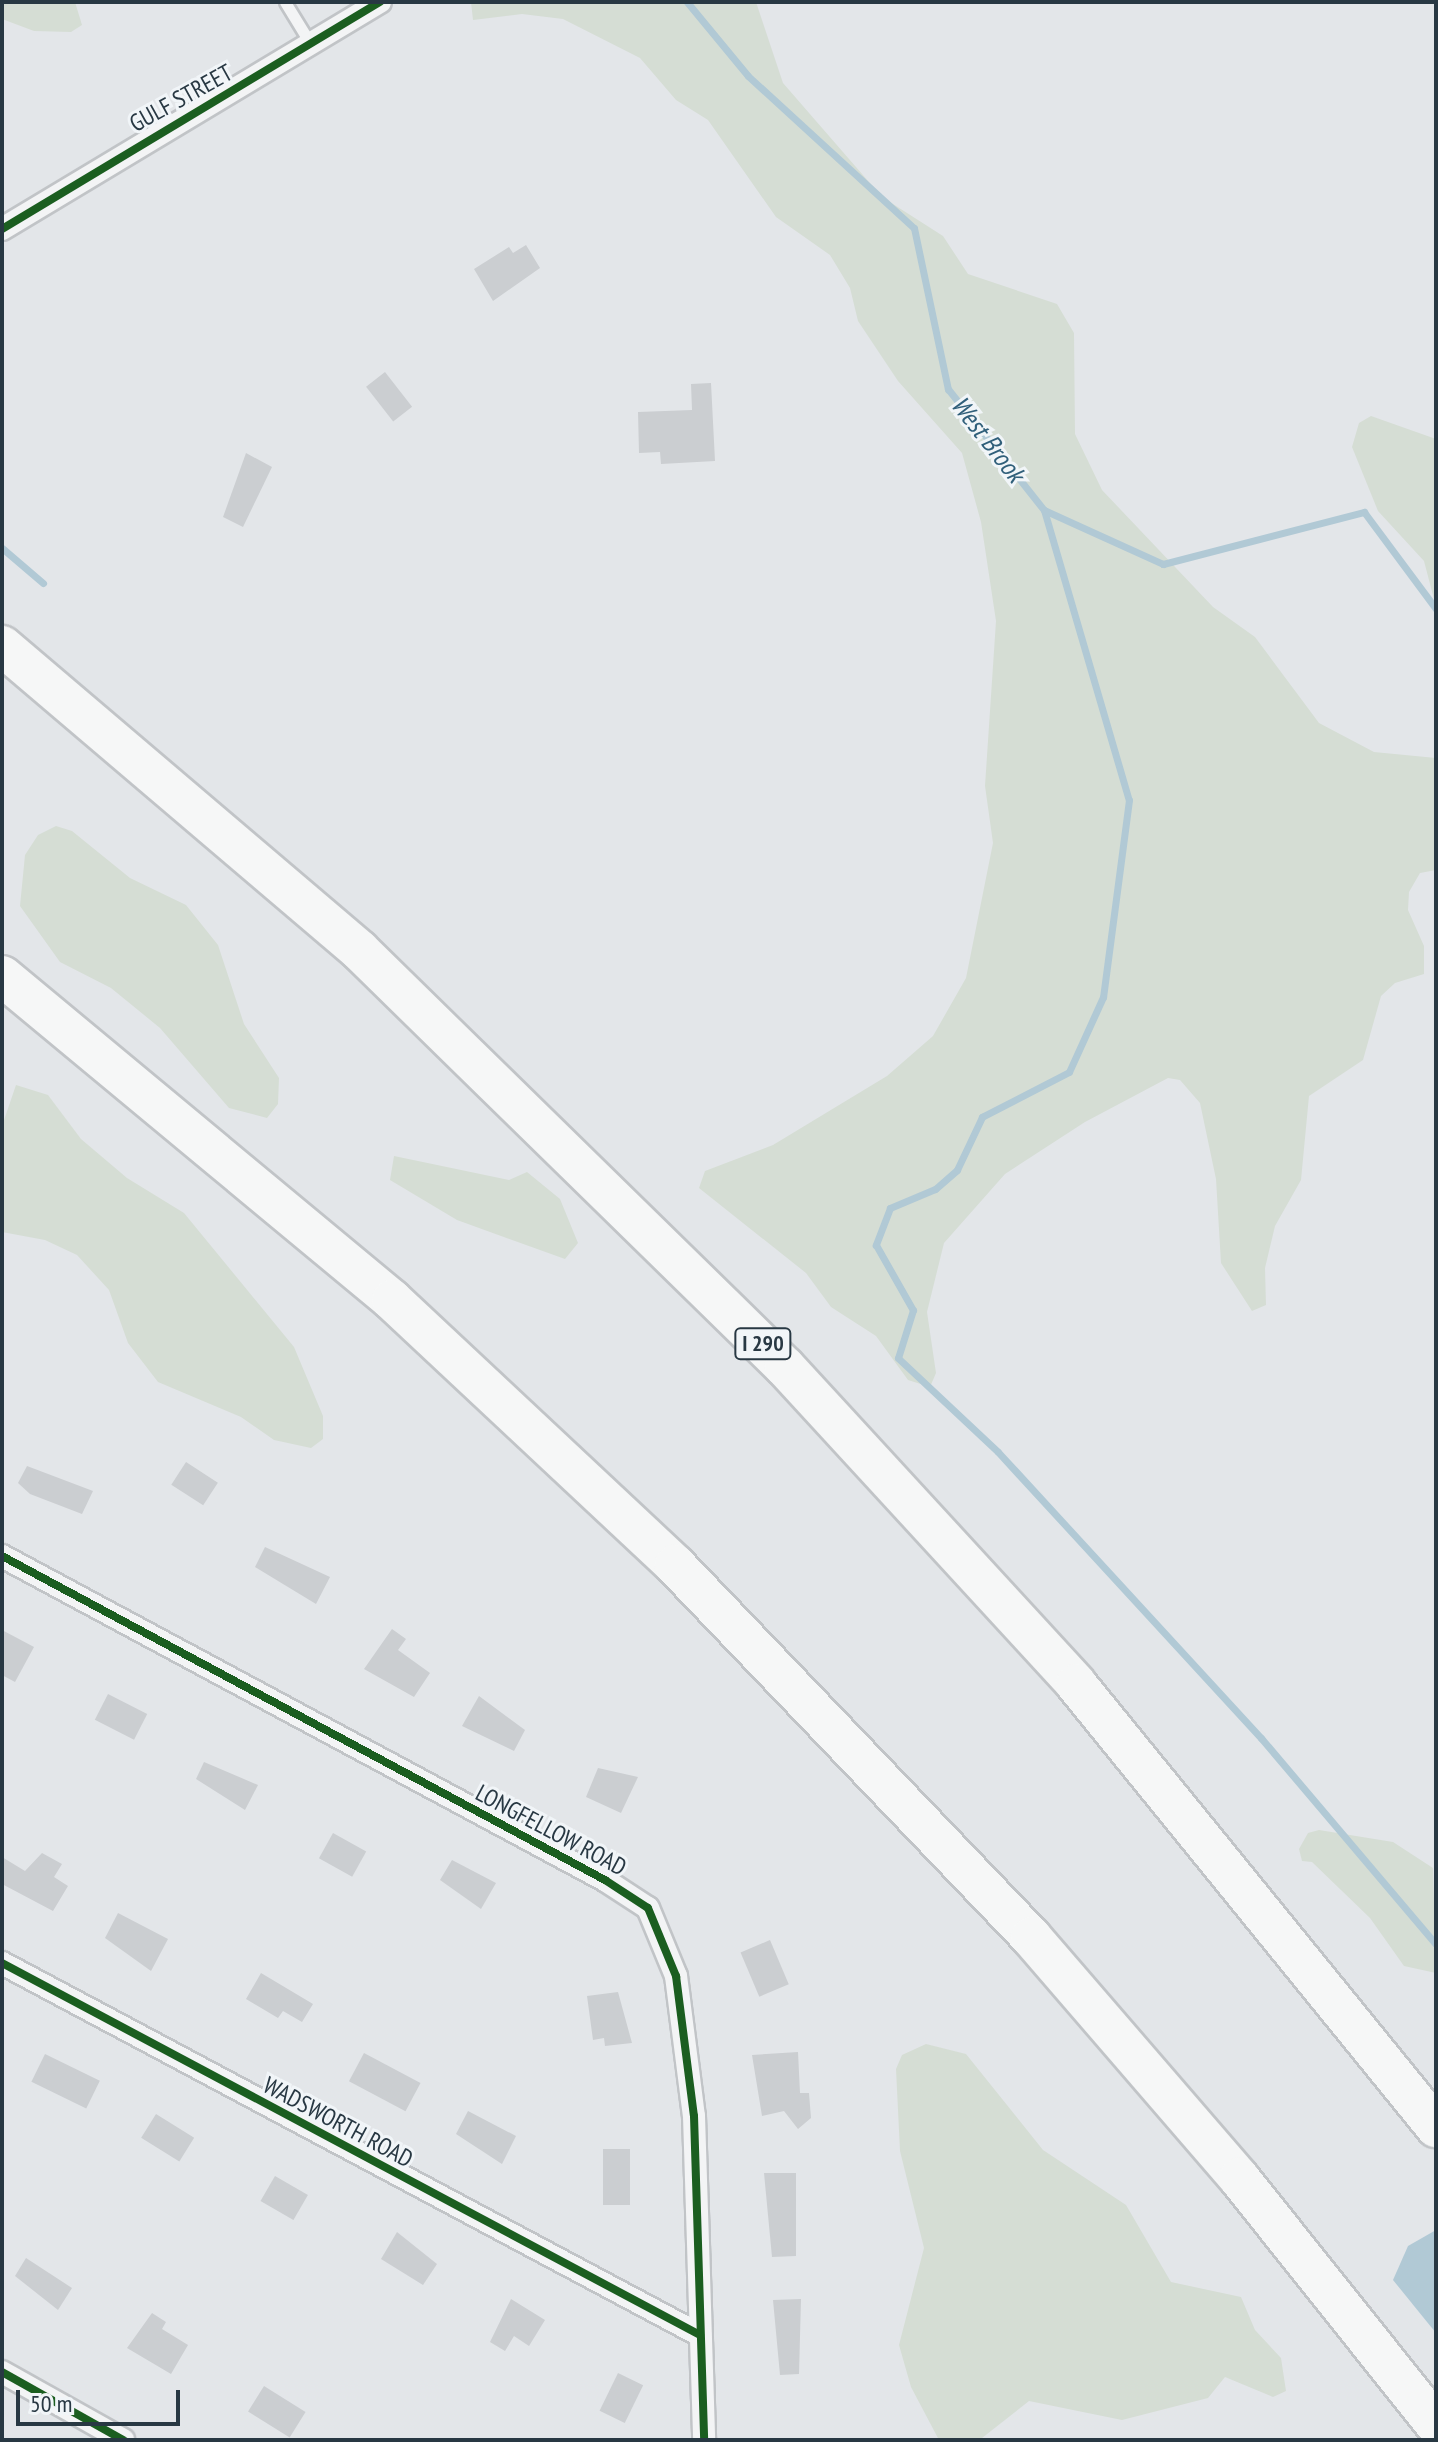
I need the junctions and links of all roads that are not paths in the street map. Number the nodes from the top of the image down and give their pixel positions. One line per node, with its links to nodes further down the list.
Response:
1 (285, 2): 3 (lane)
2 (380, 2): 3 (street, GULF STREET)
3 (314, 48): 4 (street, GULF STREET)
4 (2, 229)
5 (2, 646): 9 (highway, I 290)
6 (2, 976): 12 (highway)
7 (2, 1556): 10 (street, LONGFELLOW ROAD)
8 (2, 1963): 10 (street, WADSWORTH ROAD)
9 (1436, 2127)
10 (700, 2335): 14 (street, LONGFELLOW ROAD)
11 (2, 2372): 13 (street)
12 (1436, 2425)
13 (123, 2440)
14 (704, 2440)

